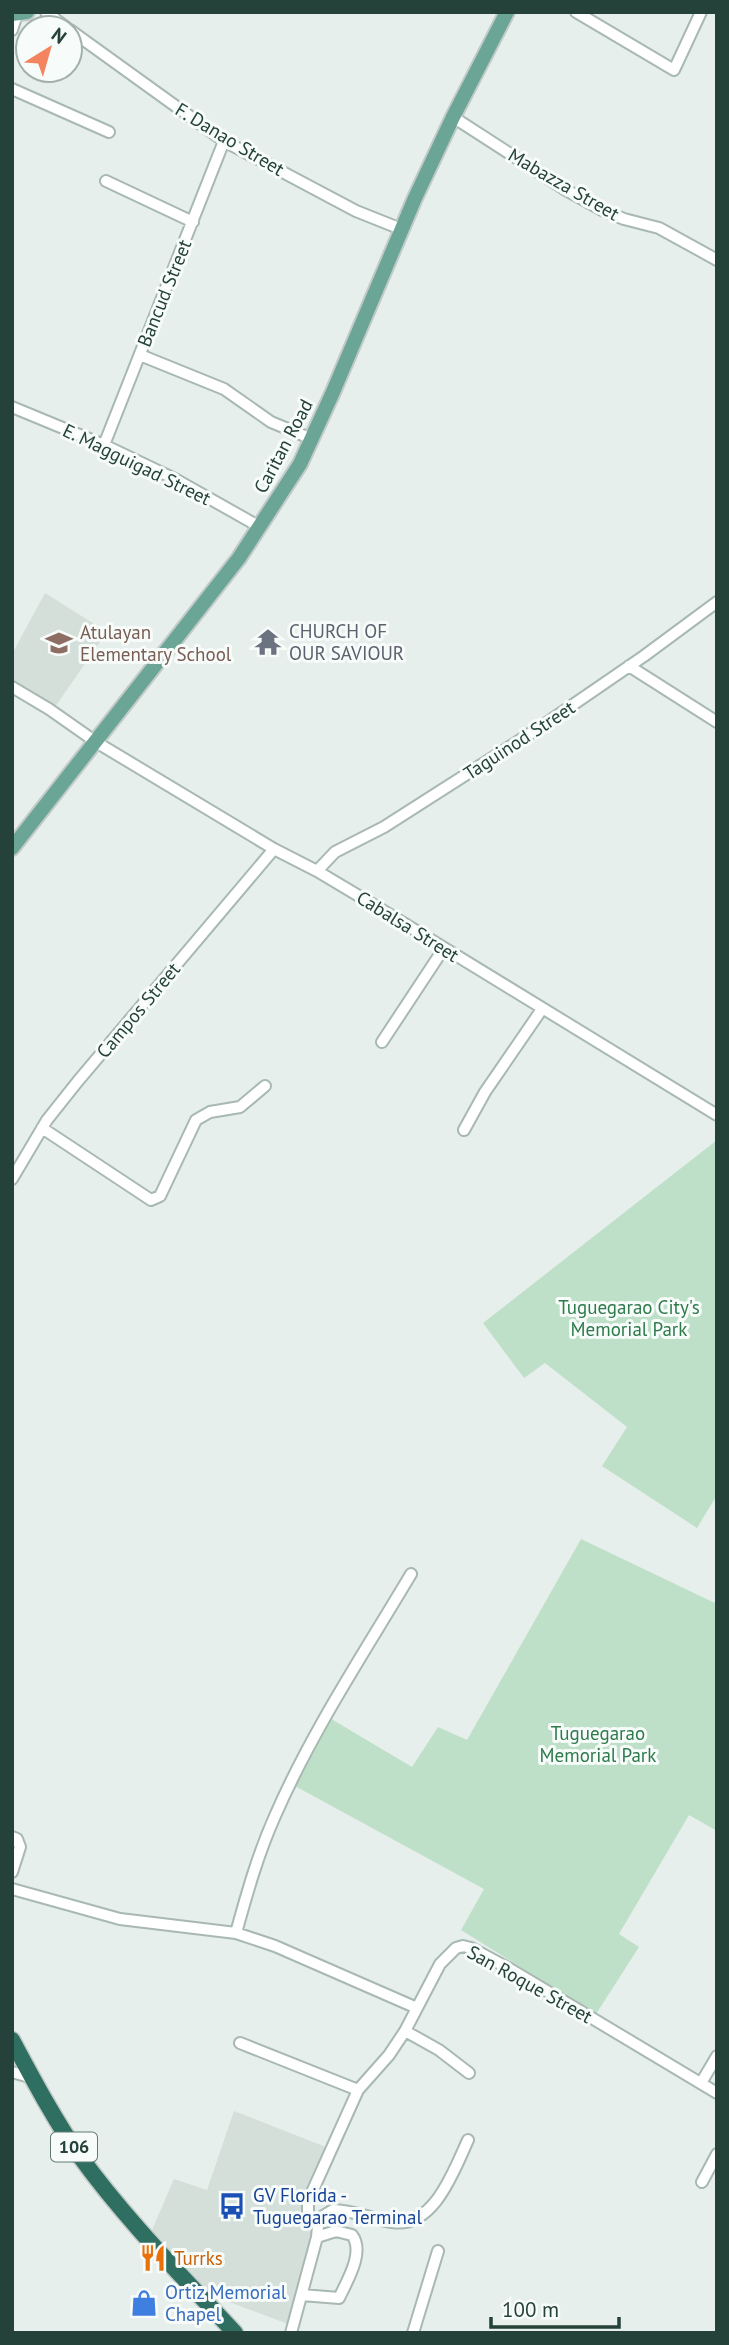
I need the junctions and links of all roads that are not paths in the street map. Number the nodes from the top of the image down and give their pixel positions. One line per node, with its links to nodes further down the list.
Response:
1 (507, 12): 8 (main road, Caritan Road)
2 (576, 12): 3 (street)
3 (701, 12)
4 (19, 13): 5 (street)
5 (12, 30)
6 (84, 40): 10 (street, F. Danao Street)
7 (12, 89): 9 (street)
8 (453, 117): 13 (main road, Caritan Road); 14 (street, Mabazza Street)
9 (108, 132)
10 (224, 141): 12 (street, Bancud Street); 13 (street, F. Danao Street)
11 (106, 181): 12 (street)
12 (193, 222): 15 (street, Bancud Street)
13 (401, 229): 17 (main road, Caritan Road)
14 (717, 260)
15 (140, 355): 17 (street); 18 (street, Bancud Street)
16 (12, 407): 18 (street, E. Magguigad Street)
17 (312, 439): 19 (main road, Caritan Road)
18 (104, 445): 19 (street, E. Magguigad Street)
19 (260, 527): 24 (main road, Caritan Road)
20 (717, 602): 21 (street, Taguinod Street)
21 (629, 666): 23 (street); 27 (street, Taguinod Street)
22 (12, 687): 24 (street, Cabalsa Street)
23 (717, 722)
24 (96, 741): 25 (main road, Caritan Road); 26 (street, Cabalsa Street)
25 (12, 848)
26 (274, 849): 27 (street, Cabalsa Street); 33 (street, Campos Street)
27 (317, 871): 28 (street, Cabalsa Street)
28 (444, 948): 29 (street, Cabalsa Street); 30 (street)
29 (541, 1009): 32 (street, Cabalsa Street); 34 (street)
30 (382, 1042)
31 (265, 1086): 33 (street)
32 (717, 1115)
33 (42, 1128): 35 (street, Campos Street)
34 (464, 1130)
35 (12, 1179)
36 (411, 1574): 40 (street)
37 (12, 1837): 38 (street)
38 (12, 1872)
39 (12, 1889): 40 (street)
40 (236, 1933): 41 (street)
41 (417, 2008): 42 (street, San Roque Street); 49 (street, San Roque Street)
42 (405, 2031): 47 (street); 50 (street, San Roque Street)
43 (12, 2040): 48 (highway, 106)
44 (240, 2043): 50 (street)
45 (717, 2056): 49 (street)
46 (12, 2072): 48 (street)
47 (469, 2073)
48 (33, 2078): 61 (highway, 106)
49 (701, 2083): 51 (street, San Roque Street)
50 (358, 2090): 56 (street, San Roque Street)
51 (717, 2093)
52 (468, 2140): 55 (street)
53 (717, 2154): 54 (street)
54 (702, 2182)
55 (366, 2216): 56 (street); 57 (street)
56 (315, 2221): 58 (street, San Roque Street)
57 (352, 2235): 58 (street); 60 (street)
58 (317, 2237): 60 (street)
59 (438, 2251): 63 (street)
60 (302, 2295): 62 (street)
61 (235, 2333)
62 (290, 2333)
63 (413, 2333)

